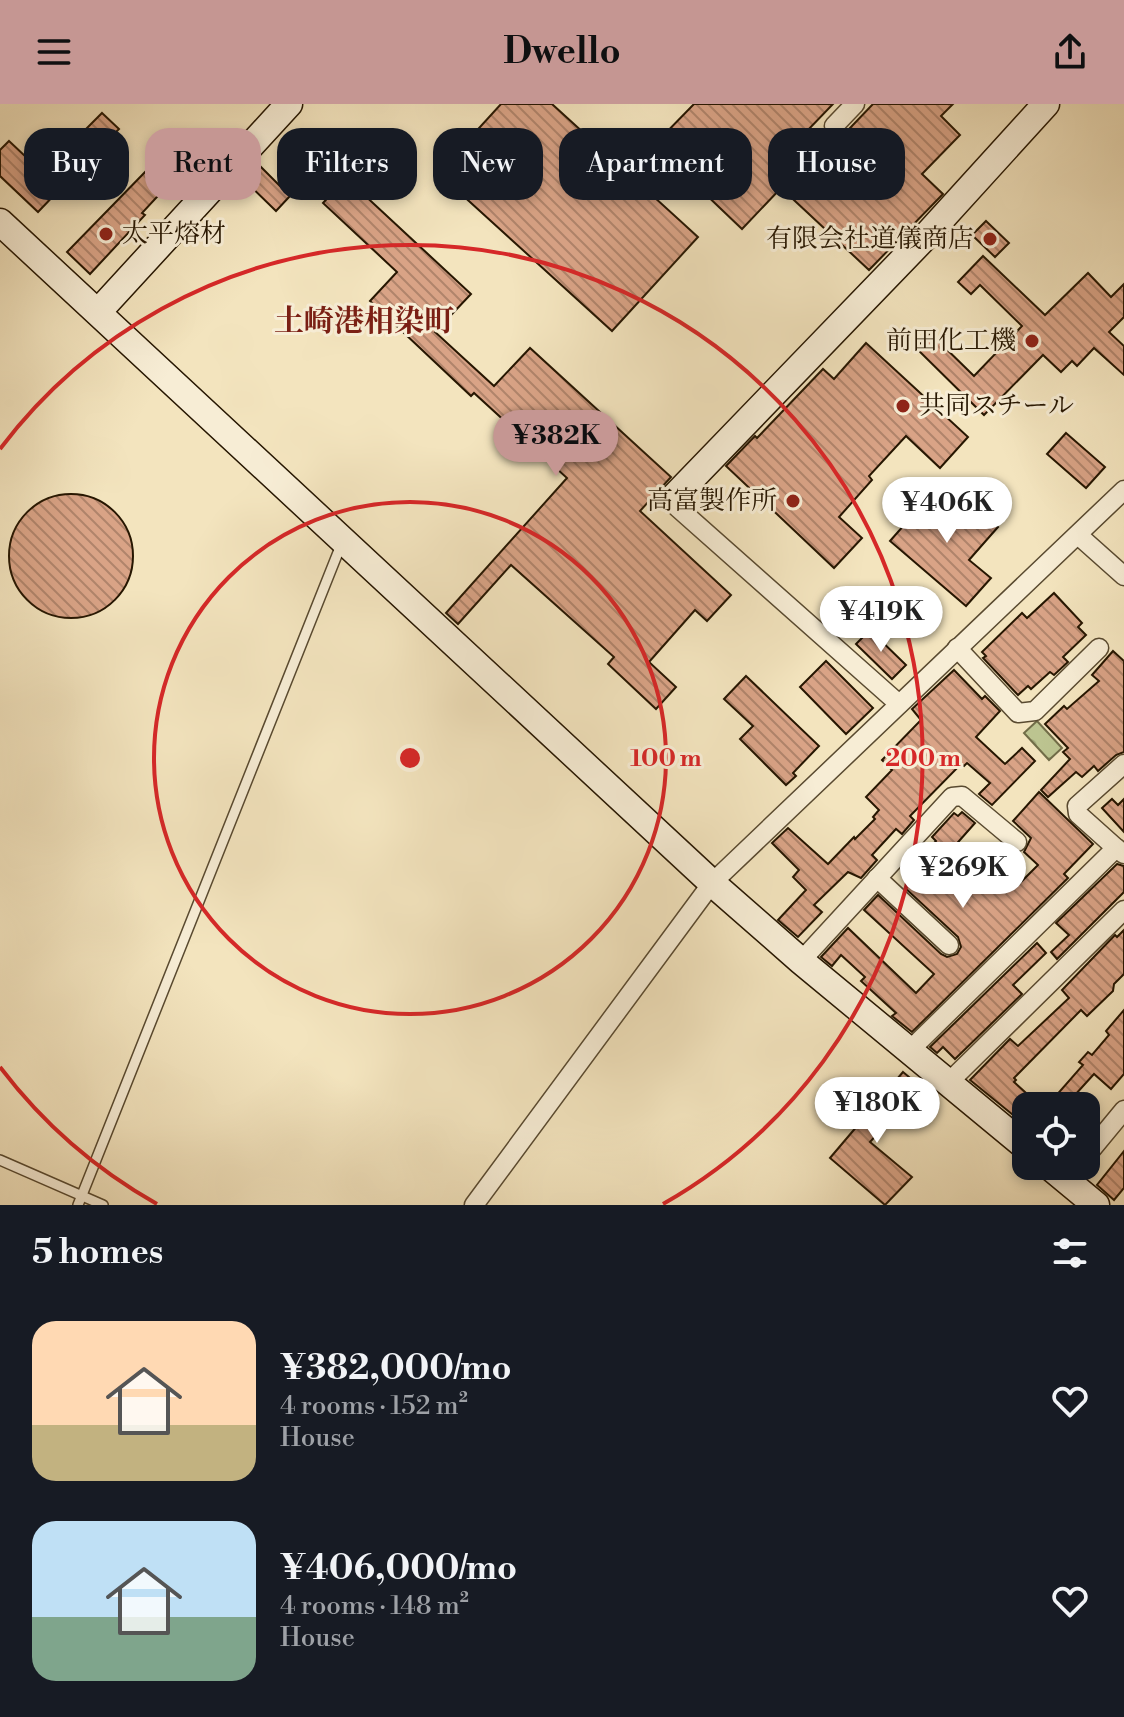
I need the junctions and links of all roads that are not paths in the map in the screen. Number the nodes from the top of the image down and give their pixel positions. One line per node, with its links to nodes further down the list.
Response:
1 (289, 104): 6 (street)
2 (855, 104): 4 (street)
3 (1046, 104): 8 (street)
4 (834, 126)
5 (0, 222): 6 (street)
6 (98, 312): 10 (street)
7 (1124, 490): 9 (street)
8 (673, 498): 14 (street)
9 (1078, 535): 11 (street); 12 (street)
10 (343, 542): 19 (street); 30 (lane)
11 (1124, 576)
12 (957, 648): 13 (street); 14 (street)
13 (1099, 648)
14 (899, 704): 19 (street)
15 (1124, 764): 17 (street)
16 (1017, 842): 18 (street)
17 (1120, 851): 23 (street)
18 (877, 878): 21 (street); 22 (street)
19 (712, 883): 22 (street); 32 (street)
20 (1124, 910): 24 (street)
21 (949, 945)
22 (801, 961): 23 (street)
23 (910, 1050): 24 (street)
24 (948, 1083): 26 (street)
25 (1124, 1110): 27 (street)
26 (1012, 1136)
27 (1100, 1139)
28 (0, 1160): 30 (lane)
29 (1072, 1180): 33 (street)
30 (80, 1201): 31 (lane)
31 (103, 1205)
32 (474, 1205)
33 (1096, 1205)

